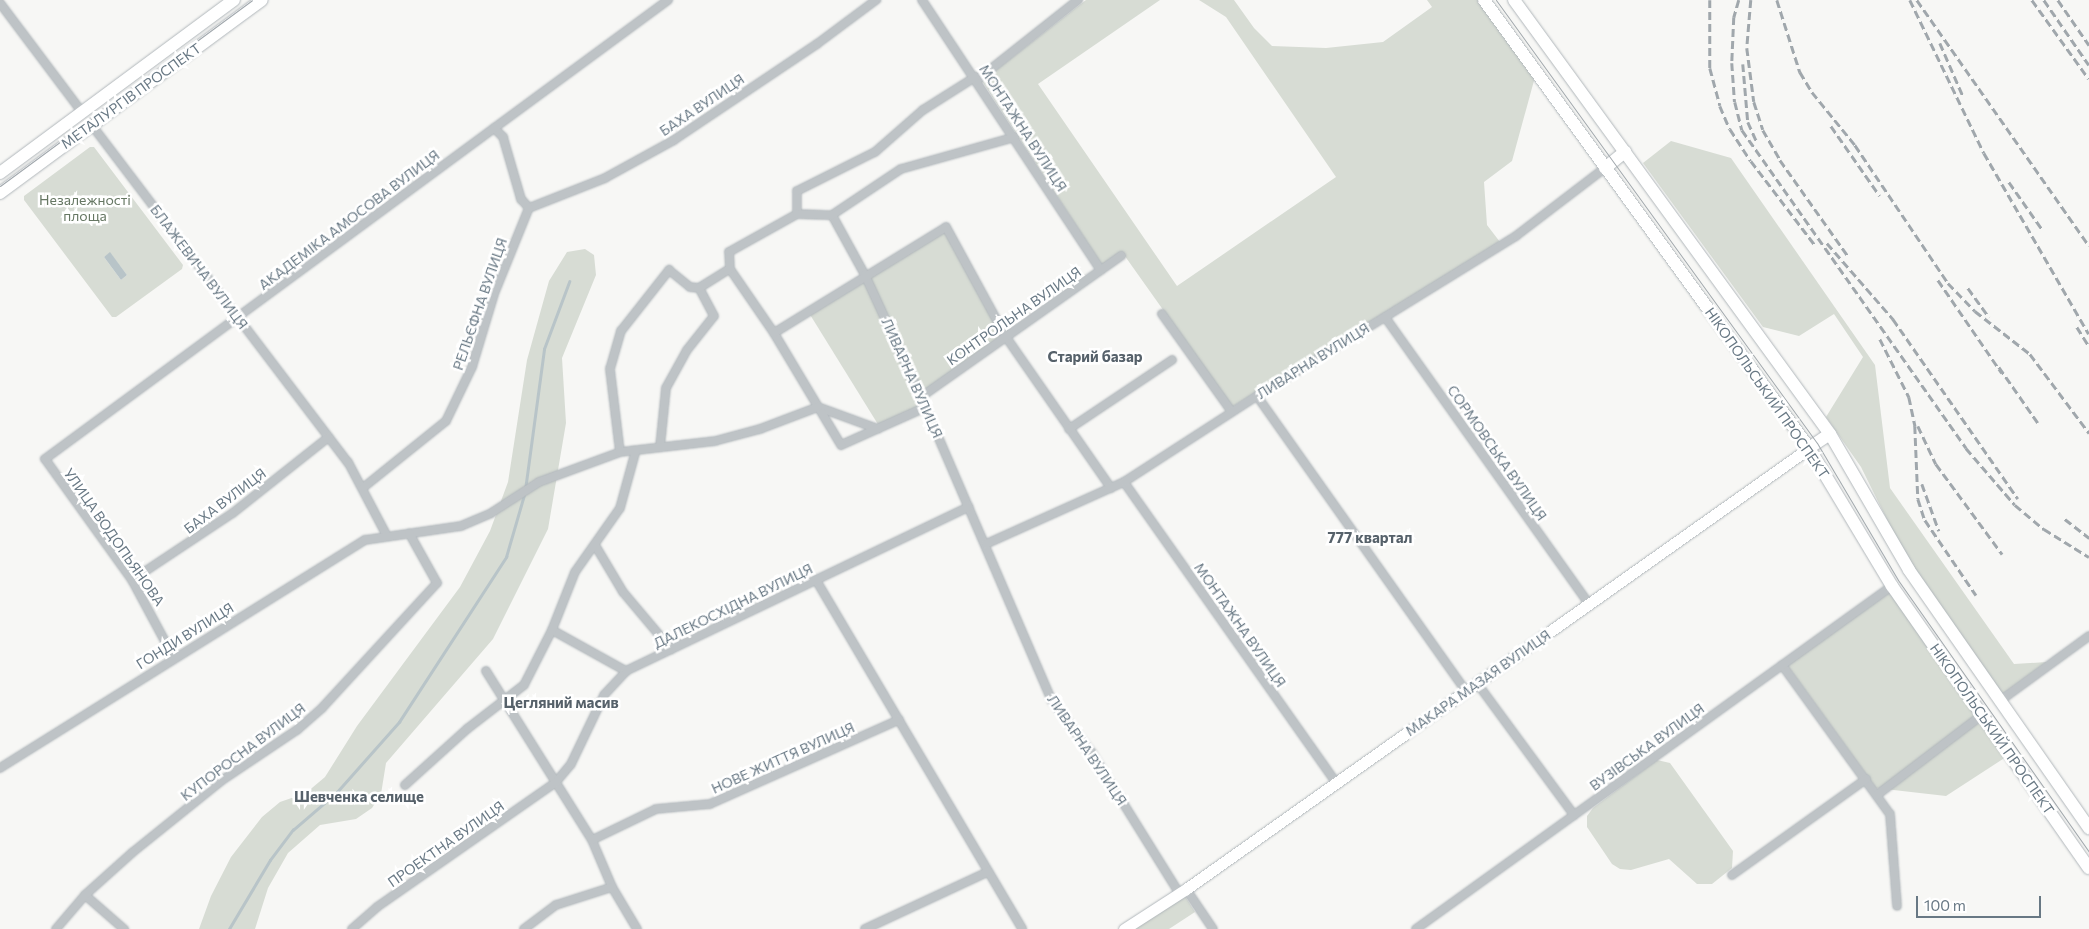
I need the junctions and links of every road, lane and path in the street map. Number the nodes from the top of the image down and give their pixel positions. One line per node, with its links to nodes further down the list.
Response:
1 (234, 0): 11 (main road, МЕТАЛУРГІВ ПРОСПЕКТ)
2 (262, 0): 12 (main road, МЕТАЛУРГІВ ПРОСПЕКТ)
3 (668, 0): 13 (street, АКАДЕМІКА АМОСОВА ВУЛИЦЯ)
4 (876, 0): 19 (street, БАХА ВУЛИЦЯ)
5 (922, 0): 10 (street, МОНТАЖНА ВУЛИЦЯ)
6 (1078, 0): 10 (street)
7 (1484, 0): 16 (main road, НІКОПОЛЬСЬКИЙ ПРОСПЕКТ)
8 (1514, 0): 15 (main road, НІКОПОЛЬСЬКИЙ ПРОСПЕКТ)
9 (0, 3): 11 (street, БЛАЖЕВИЧА ВУЛИЦЯ)
10 (976, 79): 14 (street, МОНТАЖНА ВУЛИЦЯ); 20 (street)
11 (81, 111): 12 (main road, БЛАЖЕВИЧА ВУЛИЦЯ); 17 (main road, МЕТАЛУРГІВ ПРОСПЕКТ)
12 (91, 124): 18 (main road, МЕТАЛУРГІВ ПРОСПЕКТ); 29 (street, БЛАЖЕВИЧА ВУЛИЦЯ)
13 (494, 128): 19 (street); 29 (street, АКАДЕМІКА АМОСОВА ВУЛИЦЯ)
14 (1014, 137): 21 (street); 24 (street, МОНТАЖНА ВУЛИЦЯ)
15 (1625, 152): 16 (main road, ЛИВАРНА ВУЛИЦЯ); 40 (main road, НІКОПОЛЬСЬКИЙ ПРОСПЕКТ)
16 (1606, 168): 28 (street, ЛИВАРНА ВУЛИЦЯ); 43 (main road, НІКОПОЛЬСЬКИЙ ПРОСПЕКТ)
17 (0, 173)
18 (0, 193)
19 (529, 208): 48 (street, РЕЛЬЄФНА ВУЛИЦЯ)
20 (797, 214): 21 (street); 23 (street)
21 (832, 214): 25 (street, ЛИВАРНА ВУЛИЦЯ)
22 (1121, 256): 24 (street, КОНТРОЛЬНА ВУЛИЦЯ)
23 (730, 268): 26 (street); 30 (street)
24 (1101, 270): 31 (street, КОНТРОЛЬНА ВУЛИЦЯ)
25 (865, 275): 30 (street); 31 (street); 33 (street, ЛИВАРНА ВУЛИЦЯ)
26 (699, 288): 42 (street); 45 (street)
27 (1162, 314): 37 (street)
28 (1385, 317): 34 (street, ЛИВАРНА ВУЛИЦЯ); 58 (street, СОРМОВСЬКА ВУЛИЦЯ)
29 (238, 318): 41 (street, БЛАЖЕВИЧА ВУЛИЦЯ); 46 (street, АКАДЕМІКА АМОСОВА ВУЛИЦЯ)
30 (774, 333): 35 (street)
31 (1006, 337): 33 (street, КОНТРОЛЬНА ВУЛИЦЯ); 39 (street)
32 (1172, 360): 39 (street)
33 (921, 396): 36 (street, ЛИВАРНА ВУЛИЦЯ)
34 (1256, 396): 37 (street, ЛИВАРНА ВУЛИЦЯ); 67 (street)
35 (818, 407): 38 (street); 38 (street); 42 (street)
36 (926, 407): 38 (street); 50 (street, ЛИВАРНА ВУЛИЦЯ)
37 (1232, 412): 47 (street, ЛИВАРНА ВУЛИЦЯ)
38 (878, 429)
39 (1069, 429): 49 (street)
40 (1830, 434): 43 (main road, МАКАРА МАЗАЯ ВУЛИЦЯ); 68 (main road, НІКОПОЛЬСЬКИЙ ПРОСПЕКТ)
41 (329, 437): 48 (street, БЛАЖЕВИЧА ВУЛИЦЯ); 55 (street, БАХА ВУЛИЦЯ)
42 (660, 448): 44 (street)
43 (1809, 448): 57 (main road, НІКОПОЛЬСЬКИЙ ПРОСПЕКТ); 58 (main road, МАКАРА МАЗАЯ ВУЛИЦЯ)
44 (636, 450): 45 (street); 54 (street)
45 (620, 452): 51 (street)
46 (45, 459): 55 (street, УЛИЦА ВОДОПЬЯНОВА)
47 (1124, 482): 49 (street, ЛИВАРНА ВУЛИЦЯ); 75 (street, МОНТАЖНА ВУЛИЦЯ)
48 (364, 487): 52 (street, БЛАЖЕВИЧА ВУЛИЦЯ)
49 (1111, 488): 53 (street, ЛИВАРНА ВУЛИЦЯ)
50 (970, 507): 53 (street, ЛИВАРНА ВУЛИЦЯ); 56 (street, ДАЛЕКОСХІДНА ВУЛИЦЯ)
51 (409, 533): 52 (street); 86 (street, КУПОРОСНА ВУЛИЦЯ)
52 (387, 536): 62 (street, ГОНДИ ВУЛИЦЯ)
53 (986, 544): 85 (street, ЛИВАРНА ВУЛИЦЯ)
54 (595, 545): 59 (street); 61 (street)
55 (132, 580): 62 (street, УЛИЦА ВОДОПЬЯНОВА)
56 (816, 580): 61 (street, ДАЛЕКОСХІДНА ВУЛИЦЯ); 71 (street)
57 (1892, 586): 63 (street, ВУЗІВСЬКА ВУЛИЦЯ); 70 (main road, НІКОПОЛЬСЬКИЙ ПРОСПЕКТ)
58 (1589, 604): 66 (main road, МАКАРА МАЗАЯ ВУЛИЦЯ)
59 (552, 630): 64 (street); 69 (street)
60 (2089, 636): 68 (street)
61 (671, 649): 64 (street, ДАЛЕКОСХІДНА ВУЛИЦЯ)
62 (174, 658): 72 (street, ГОНДИ ВУЛИЦЯ)
63 (1782, 664): 73 (street); 78 (street, ВУЗІВСЬКА ВУЛИЦЯ)
64 (626, 670): 74 (street, ДАЛЕКОСХІДНА ВУЛИЦЯ)
65 (486, 671): 69 (street)
66 (1477, 683): 67 (main road, МАКАРА МАЗАЯ ВУЛИЦЯ); 78 (street)
67 (1466, 691): 75 (main road, МАКАРА МАЗАЯ ВУЛИЦЯ)
68 (2000, 701): 70 (main road); 79 (main road, НІКОПОЛЬСЬКИЙ ПРОСПЕКТ)
69 (504, 702): 74 (street); 76 (street)
70 (1982, 715): 77 (street); 81 (main road, НІКОПОЛЬСЬКИЙ ПРОСПЕКТ)
71 (899, 720): 80 (street, НОВЕ ЖИТТЯ ВУЛИЦЯ); 82 (street)
72 (0, 768)
73 (1866, 779): 77 (street); 83 (street)
74 (556, 782): 80 (street); 90 (street, ПРОЕКТНА ВУЛИЦЯ)
75 (1336, 782): 85 (main road, МАКАРА МАЗАЯ ВУЛИЦЯ)
76 (405, 785)
77 (1877, 795): 87 (street)
78 (1574, 815): 97 (street, ВУЗІВСЬКА ВУЛИЦЯ)
79 (2089, 828)
80 (592, 840): 84 (street)
81 (2089, 868)
82 (988, 872): 93 (street); 94 (street)
83 (1732, 875)
84 (612, 887): 91 (street); 92 (street)
85 (1182, 891): 95 (main road, МАКАРА МАЗАЯ ВУЛИЦЯ); 96 (street, ЛИВАРНА ВУЛИЦЯ)
86 (85, 895): 88 (street, КУПОРОСНА ВУЛИЦЯ); 89 (street)
87 (1897, 906)
88 (56, 929)
89 (124, 929)
90 (352, 929)
91 (524, 929)
92 (637, 929)
93 (865, 929)
94 (1022, 929)
95 (1124, 929)
96 (1213, 929)
97 (1416, 929)

